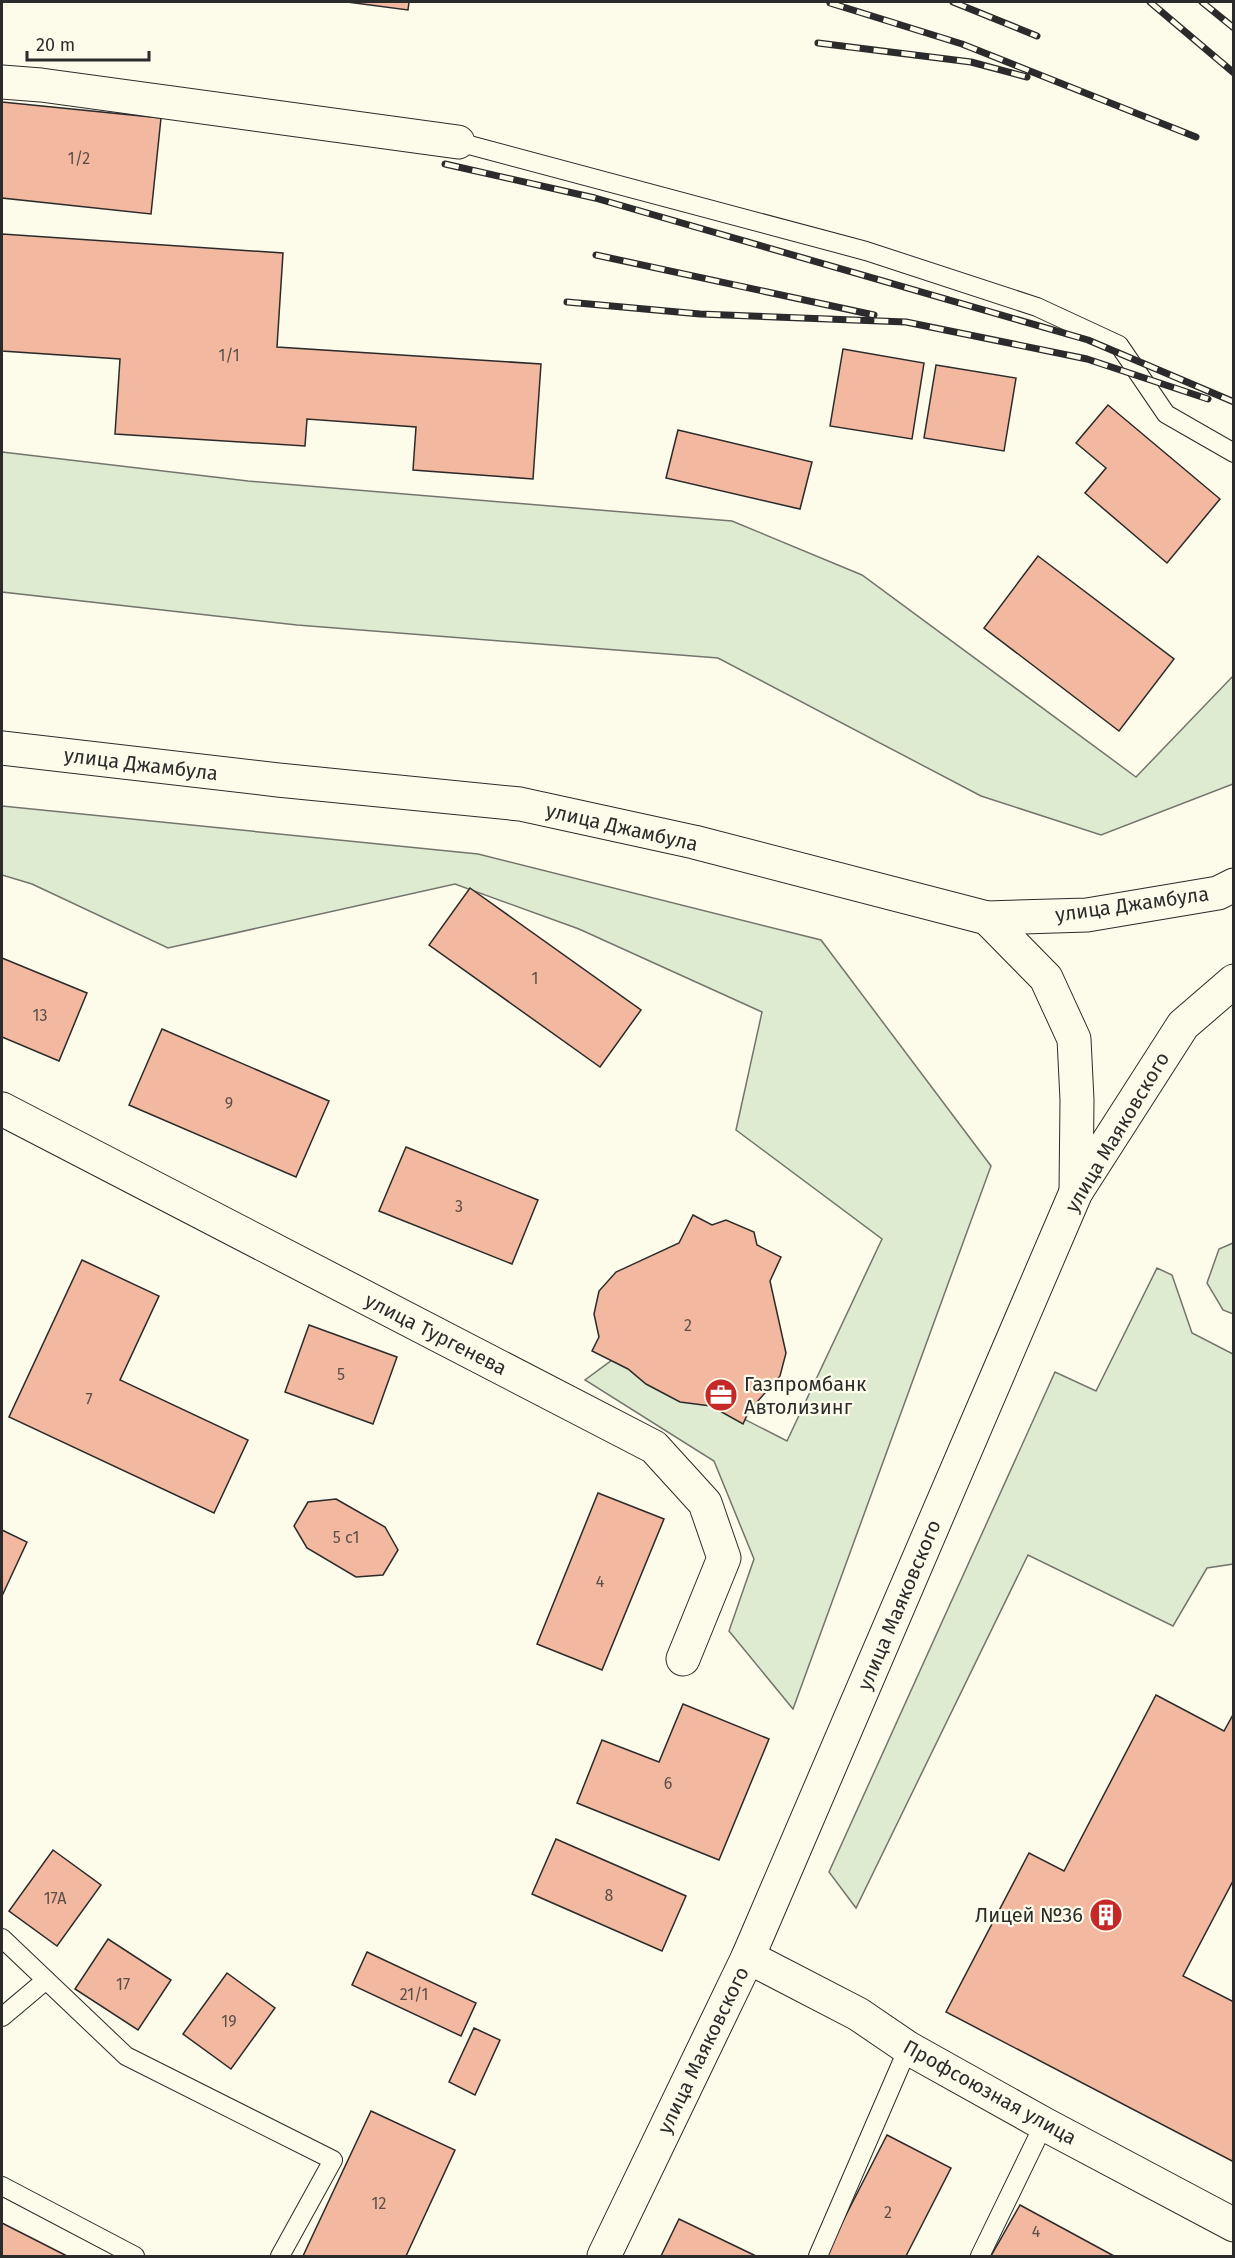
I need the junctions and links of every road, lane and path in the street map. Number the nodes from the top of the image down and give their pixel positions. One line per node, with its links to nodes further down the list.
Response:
1 (2, 82): 2 (main road)
2 (458, 142): 3 (lane)
3 (1233, 453)
4 (2, 748): 6 (main road, улица Джамбула)
5 (1233, 885): 6 (main road, улица Джамбула)
6 (987, 918): 9 (main road)
7 (1233, 981): 9 (main road, улица Маяковского)
8 (2, 1109): 10 (main road, улица Тургенева)
9 (1076, 1192): 12 (main road, улица Маяковского)
10 (682, 1659)
11 (2, 1938): 13 (lane)
12 (748, 1957): 15 (main road, Профсоюзная улица); 21 (main road, улица Маяковского)
13 (46, 1980): 14 (lane); 20 (lane)
14 (2, 2017)
15 (908, 2048): 16 (main road, Профсоюзная улица); 22 (lane)
16 (1044, 2124): 18 (main road, Профсоюзная улица); 23 (lane)
17 (2, 2186): 19 (lane)
18 (1233, 2224)
19 (135, 2256)
20 (280, 2256)
21 (604, 2256)
22 (818, 2256)
23 (980, 2256)

